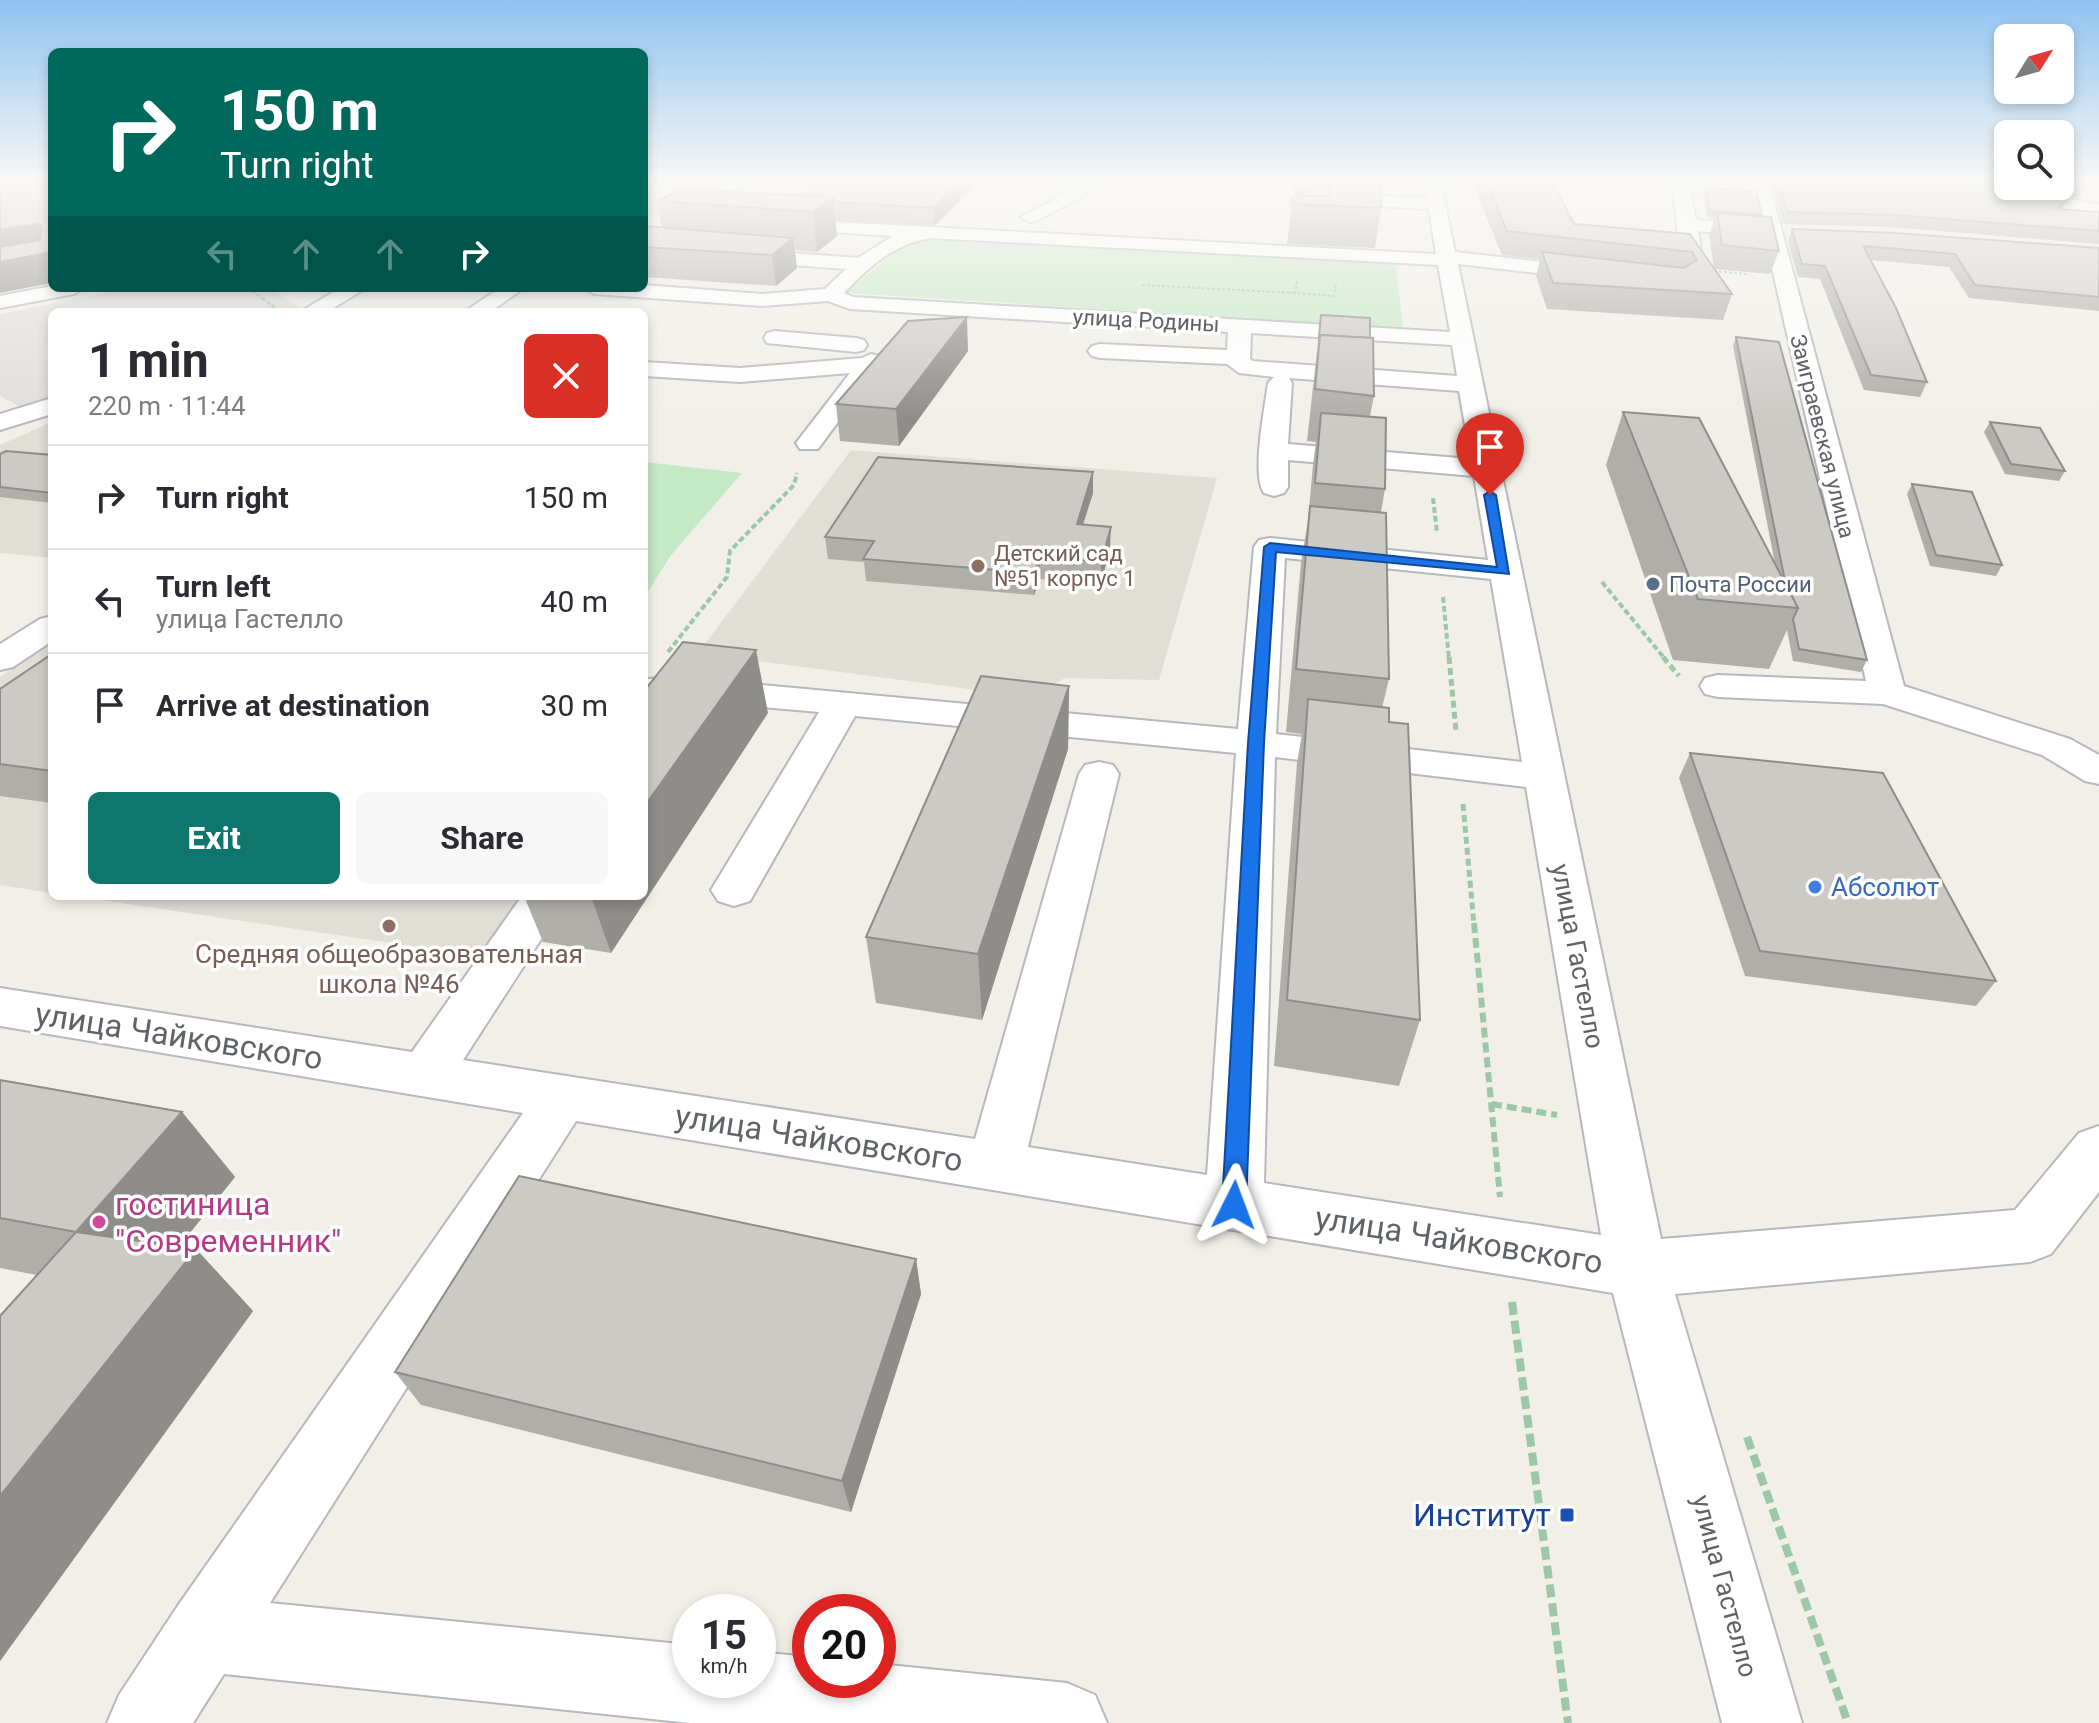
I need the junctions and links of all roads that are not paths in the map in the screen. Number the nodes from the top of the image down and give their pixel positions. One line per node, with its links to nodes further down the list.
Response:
1 (800, 259): 6 (street)
2 (869, 259): 6 (street)
3 (1446, 259): 20 (street, улица Гастелло)
4 (1450, 259): 7 (street)
5 (1785, 259): 43 (street, Заиграевская улица)
6 (863, 264): 12 (street)
7 (1616, 276)
8 (53, 292): 13 (street)
9 (348, 292): 14 (street)
10 (508, 292): 15 (street)
11 (648, 292): 12 (street, улица Родины)
12 (831, 295): 16 (street, улица Родины)
13 (0, 302)
14 (318, 308)
15 (482, 308)
16 (969, 309): 17 (street, улица Родины); 18 (street)
17 (1234, 325): 20 (street, улица Родины); 22 (street)
18 (951, 330)
19 (775, 338): 23 (street)
20 (1460, 339): 27 (street, улица Гастелло)
21 (1100, 351): 22 (street)
22 (1238, 357): 27 (street)
23 (869, 364): 24 (street); 31 (street)
24 (648, 369)
25 (1280, 383): 32 (street)
26 (648, 384): 28 (street)
27 (1468, 384): 33 (street, улица Гастелло)
28 (779, 395)
29 (48, 407): 30 (street)
30 (0, 422)
31 (809, 443)
32 (1274, 451): 33 (street); 34 (street)
33 (1485, 469): 35 (street, улица Гастелло)
34 (1270, 547): 35 (street); 46 (street)
35 (1505, 571): 49 (street, улица Гастелло)
36 (0, 617): 37 (street)
37 (48, 625)
38 (48, 629): 39 (street)
39 (0, 659)
40 (1718, 686): 43 (street)
41 (685, 689): 42 (street); 44 (street); 45 (street)
42 (648, 690)
43 (1887, 693): 47 (street)
44 (843, 703): 46 (street); 50 (street)
45 (660, 725)
46 (1256, 743): 49 (street); 57 (street)
47 (2099, 772)
48 (1099, 774): 56 (street)
49 (1544, 777): 58 (street, улица Гастелло)
50 (734, 890)
51 (543, 900): 53 (street)
52 (0, 1007): 53 (street, улица Чайковского)
53 (425, 1075): 54 (street, улица Чайковского)
54 (563, 1097): 56 (street, улица Чайковского); 59 (street)
55 (2099, 1150): 58 (street, улица Чайковского)
56 (995, 1166): 57 (street, улица Чайковского)
57 (1234, 1205): 58 (street, улица Чайковского)
58 (1637, 1269): 62 (street, улица Гастелло)
59 (204, 1634): 60 (street); 61 (street)
60 (147, 1723)
61 (1067, 1723)
62 (1762, 1723)

